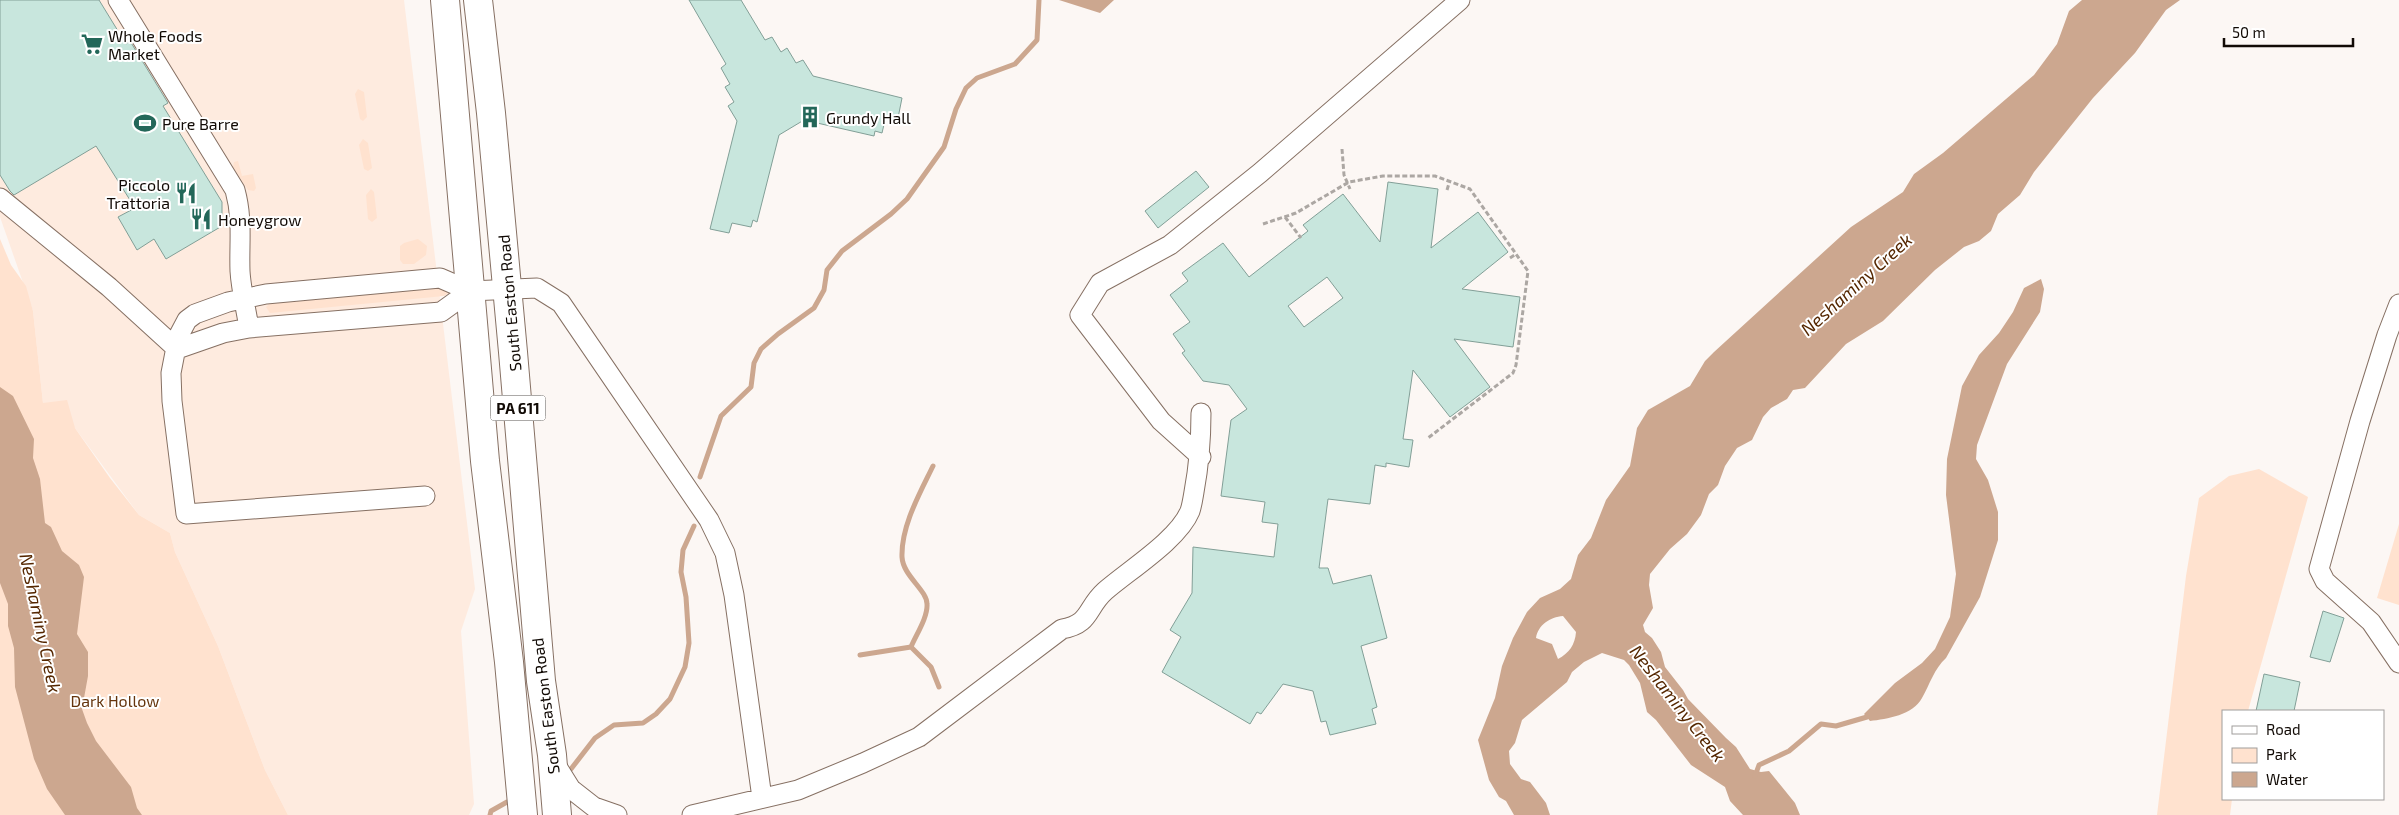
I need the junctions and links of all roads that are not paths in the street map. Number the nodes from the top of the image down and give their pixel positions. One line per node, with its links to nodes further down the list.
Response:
1 (118, 0): 8 (street)
2 (445, 0): 7 (highway, South Easton Road / PA 611)
3 (478, 0): 6 (highway, South Easton Road / PA 611)
4 (1460, 0): 13 (street)
5 (0, 198): 11 (street)
6 (507, 288): 7 (street); 16 (highway, South Easton Road / PA 611); 17 (street)
7 (470, 291): 8 (street); 10 (street); 19 (highway, South Easton Road / PA 611)
8 (244, 298): 10 (street); 11 (street)
9 (2399, 304): 15 (street)
10 (249, 328): 11 (street)
11 (177, 349): 14 (street)
12 (1201, 413): 13 (street)
13 (1201, 457): 17 (street)
14 (424, 496)
15 (2399, 663)
16 (552, 755): 18 (street); 20 (highway, South Easton Road / PA 611)
17 (762, 798): 22 (street)
18 (590, 811): 21 (street)
19 (523, 815)
20 (557, 815)
21 (617, 815)
22 (692, 815)

